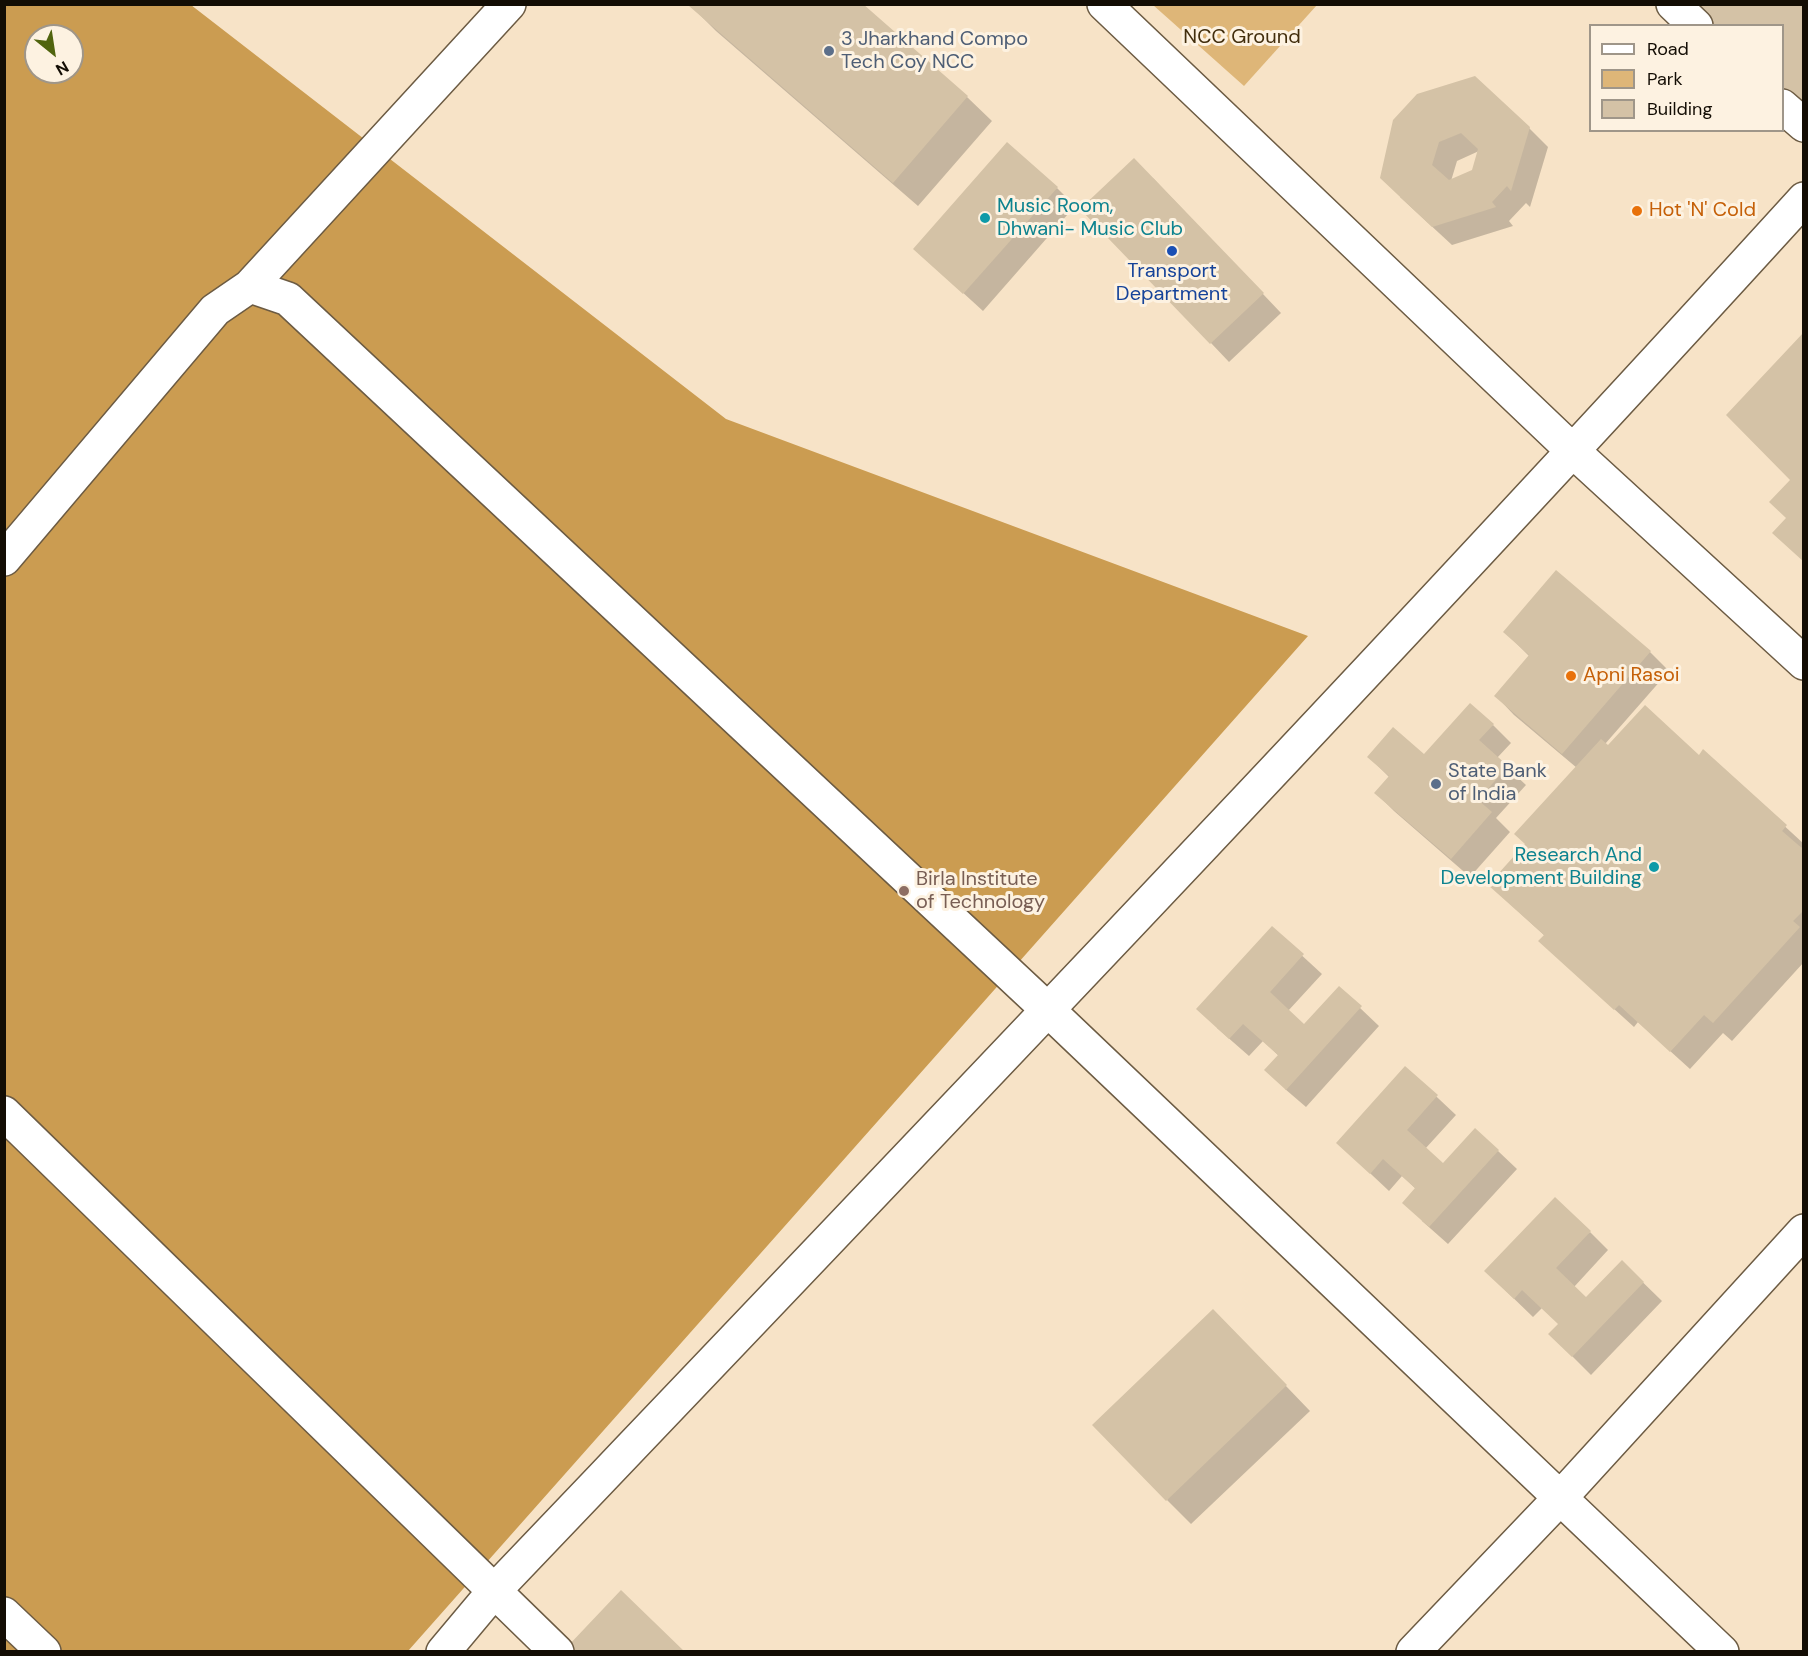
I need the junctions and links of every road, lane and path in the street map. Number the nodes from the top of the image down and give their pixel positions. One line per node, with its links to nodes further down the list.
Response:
1 (509, 4): 8 (street)
2 (1104, 4): 9 (street)
3 (1673, 4): 4 (street)
4 (1694, 24)
5 (1784, 108): 6 (street)
6 (1803, 125)
7 (1803, 199): 9 (street)
8 (250, 286): 10 (street); 12 (street)
9 (1574, 452): 11 (street); 12 (street)
10 (4, 559)
11 (1803, 663)
12 (1048, 1010): 15 (street); 16 (street)
13 (4, 1113): 16 (street)
14 (1803, 1231): 15 (street)
15 (1561, 1497): 21 (street); 22 (street)
16 (495, 1590): 19 (street); 20 (street)
17 (4, 1614): 18 (street)
18 (44, 1652)
19 (443, 1652)
20 (557, 1652)
21 (1413, 1652)
22 (1722, 1652)

